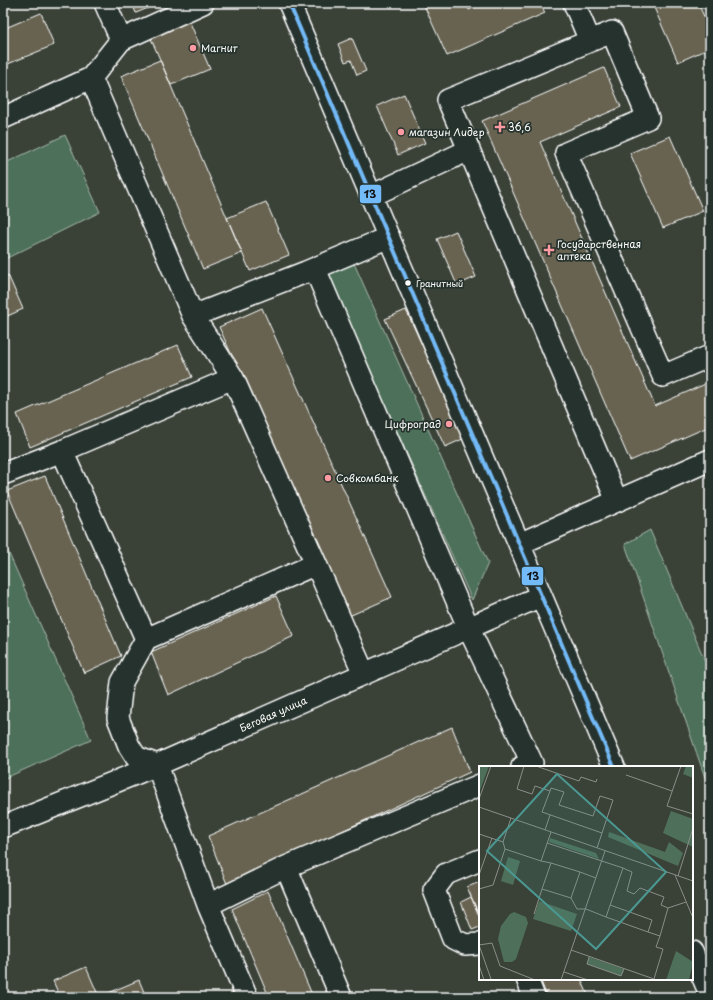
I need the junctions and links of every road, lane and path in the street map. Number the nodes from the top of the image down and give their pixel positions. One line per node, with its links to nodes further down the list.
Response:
1 (105, 3): 5 (street)
2 (203, 3): 5 (street)
3 (289, 3): 10 (street)
4 (574, 3): 6 (street)
5 (121, 40): 7 (street)
6 (590, 41): 9 (street); 14 (street)
7 (91, 78): 8 (street); 13 (street)
8 (3, 118)
9 (469, 150): 10 (street); 19 (street)
10 (371, 196): 11 (street)
11 (389, 237): 12 (street); 20 (street)
12 (315, 268): 13 (street); 23 (street)
13 (193, 316): 15 (street)
14 (710, 356)
15 (233, 378): 16 (street); 21 (street)
16 (62, 451): 18 (street); 24 (street)
17 (710, 460): 19 (street)
18 (3, 474)
19 (617, 501): 20 (street)
20 (519, 544): 22 (street)
21 (316, 564): 24 (street); 25 (street)
22 (541, 596): 23 (street, Беговая улица); 28 (street)
23 (469, 629): 25 (street, Беговая улица); 27 (street)
24 (146, 639): 26 (street)
25 (364, 674): 26 (street, Беговая улица)
26 (157, 765): 30 (street, Беговая улица); 33 (street)
27 (529, 766)
28 (614, 766)
29 (479, 785): 32 (street)
30 (3, 828)
31 (479, 860): 34 (street)
32 (286, 867): 33 (street); 39 (street)
33 (208, 904): 38 (street)
34 (479, 944)
35 (693, 954): 37 (street)
36 (527, 980): 40 (street)
37 (710, 994)
38 (247, 997)
39 (341, 997)
40 (534, 997)

